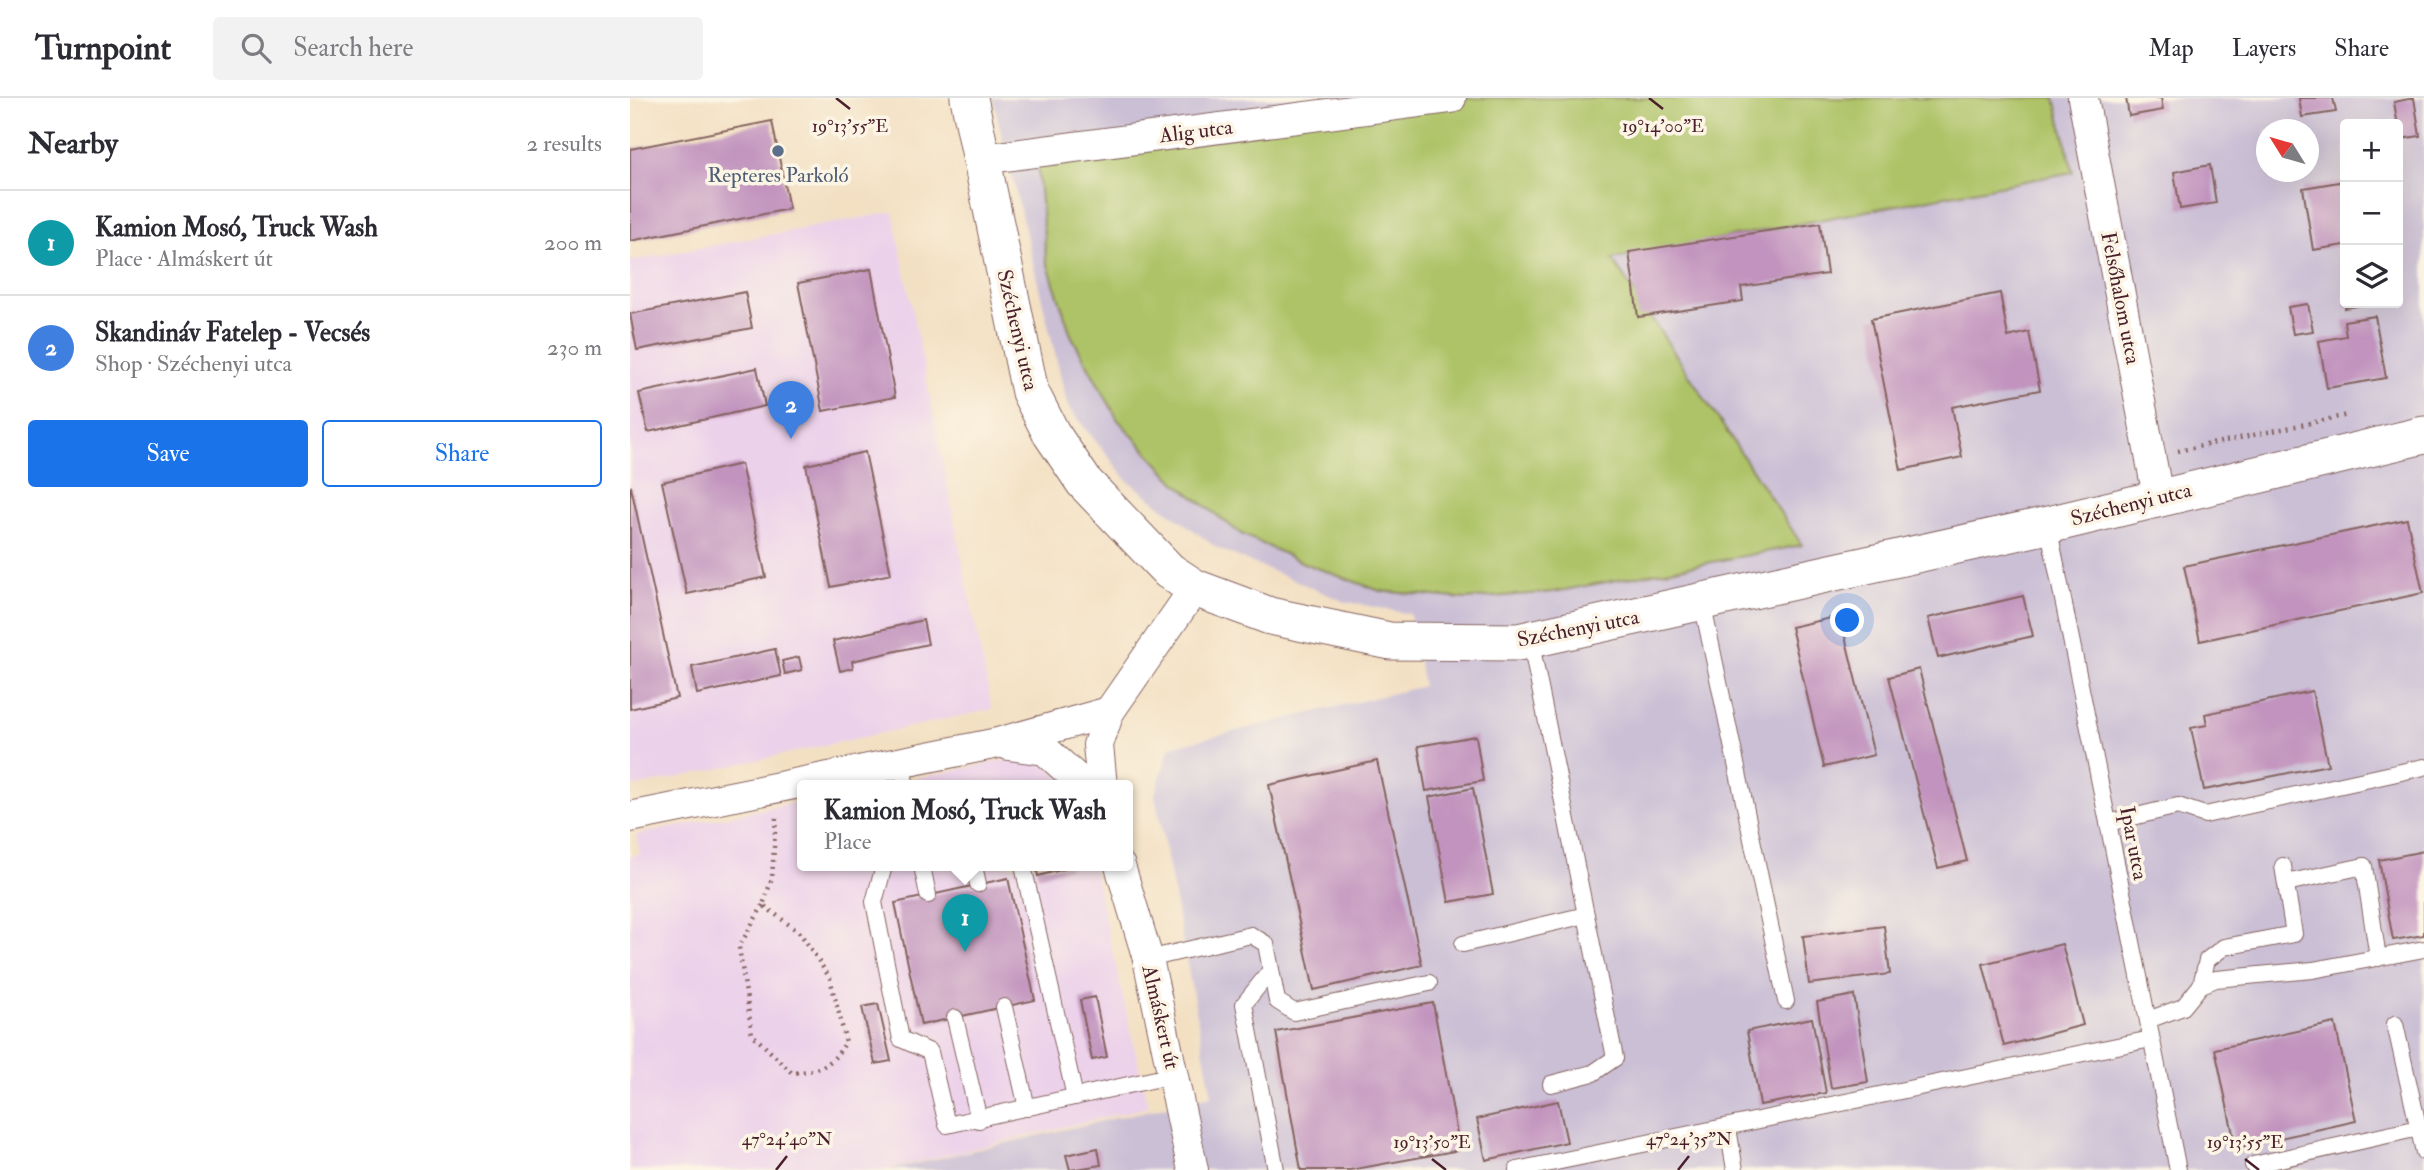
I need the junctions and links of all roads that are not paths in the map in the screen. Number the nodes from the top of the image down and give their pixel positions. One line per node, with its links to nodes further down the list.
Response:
1 (969, 98): 4 (street, Széchenyi utca)
2 (1451, 98): 4 (street, Alig utca)
3 (2083, 98): 6 (street, Felsőhalom utca)
4 (982, 159): 8 (street, Széchenyi utca)
5 (2424, 435): 6 (street, Széchenyi utca)
6 (2158, 497): 7 (street, Széchenyi utca)
7 (2048, 525): 9 (street, Széchenyi utca); 20 (lane, Ipar utca)
8 (1195, 588): 10 (street, Széchenyi utca); 11 (street)
9 (1702, 602): 10 (street, Széchenyi utca); 38 (lane)
10 (1530, 639): 30 (lane)
11 (1109, 712): 12 (street); 17 (street)
12 (998, 743): 14 (street); 16 (street)
13 (2424, 767): 20 (lane)
14 (903, 774): 15 (street)
15 (850, 780)
16 (1078, 780)
17 (1101, 780)
18 (797, 786): 19 (street)
19 (630, 817)
20 (2108, 823): 41 (lane, Ipar utca)
21 (2283, 866): 27 (lane)
22 (883, 871): 48 (lane)
23 (923, 871): 29 (lane)
24 (975, 871): 28 (lane)
25 (1024, 871): 46 (lane)
26 (1122, 871): 34 (street, Almáskert út)
27 (2286, 883): 33 (lane); 37 (lane)
28 (978, 884)
29 (928, 895)
30 (1586, 915): 31 (lane); 45 (lane)
31 (1463, 944)
32 (2424, 949): 33 (lane)
33 (2378, 958): 37 (lane)
34 (1148, 959): 35 (lane); 44 (street, Almáskert út)
35 (1271, 970): 36 (lane); 54 (lane)
36 (1429, 983)
37 (2201, 985): 41 (lane)
38 (1786, 1001)
39 (1004, 1007): 47 (lane)
40 (955, 1018): 48 (lane)
41 (2148, 1020): 43 (lane, Ipar utca)
42 (2395, 1024): 50 (lane)
43 (2151, 1039): 49 (lane); 57 (lane, Ipar utca)
44 (1174, 1075): 46 (lane); 53 (street, Almáskert út)
45 (1551, 1084)
46 (1075, 1097): 47 (lane)
47 (1027, 1108): 48 (lane)
48 (979, 1120)
49 (1728, 1128): 55 (lane); 56 (lane)
50 (2418, 1128): 51 (lane); 52 (lane)
51 (2424, 1152)
52 (2253, 1165)
53 (1193, 1170)
54 (1276, 1170)
55 (1517, 1170)
56 (1735, 1170)
57 (2178, 1170)

